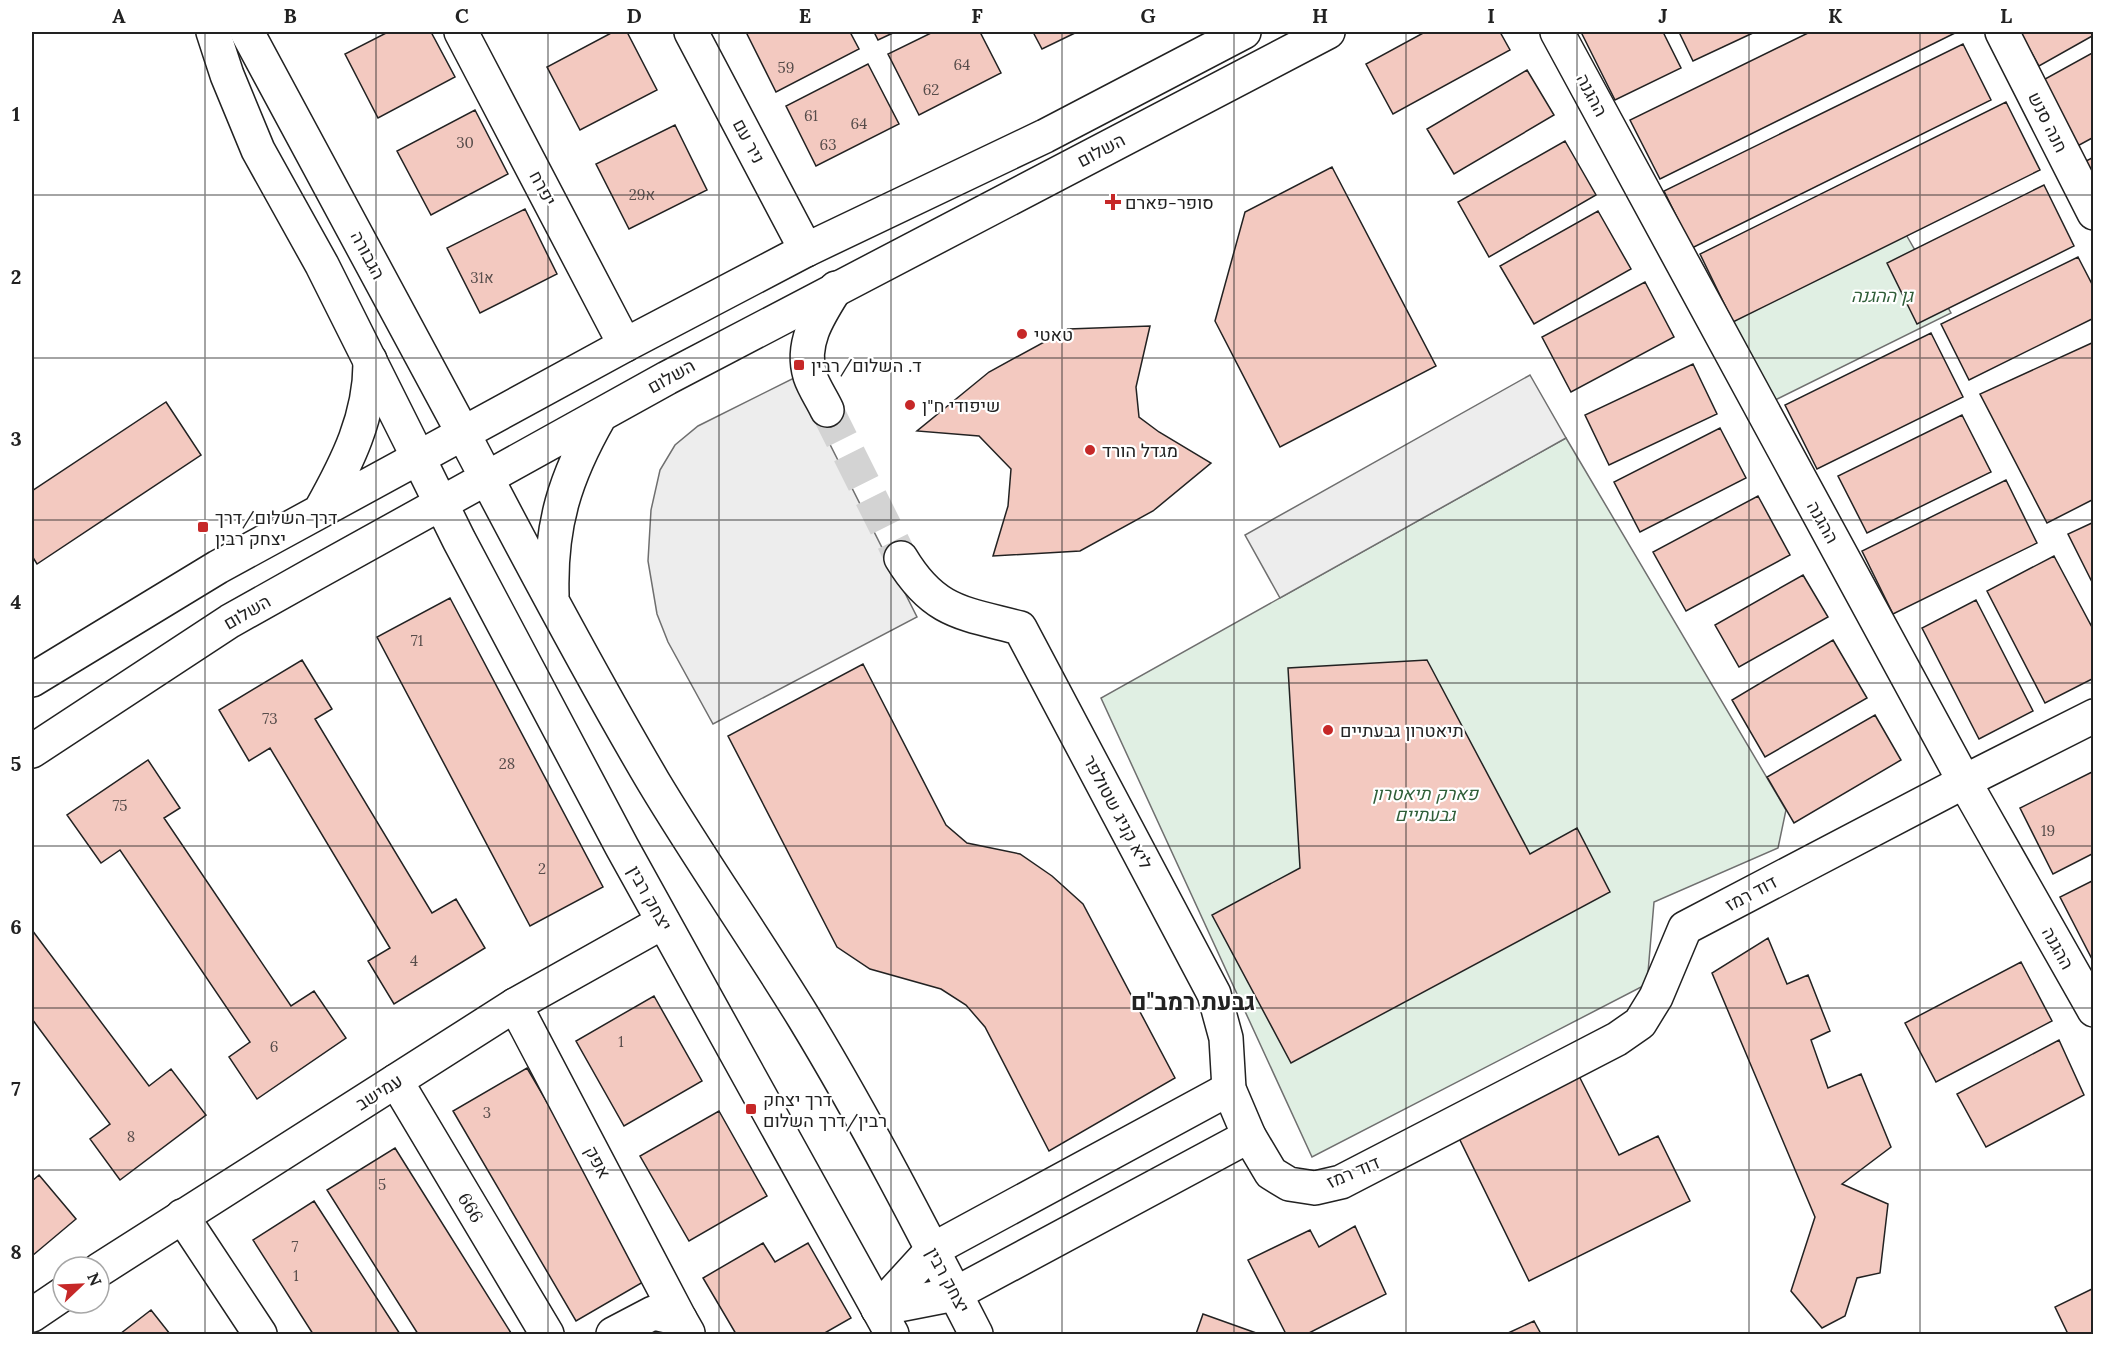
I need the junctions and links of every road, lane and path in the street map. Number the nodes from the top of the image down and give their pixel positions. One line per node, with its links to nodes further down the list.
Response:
1 (213, 32): 13 (street)
2 (247, 32): 16 (street, הגבורה)
3 (461, 32): 12 (street, יפרח)
4 (691, 32): 10 (street, ניר עם)
5 (1244, 32): 10 (street)
6 (1328, 32): 11 (street, השלום)
7 (1557, 32): 26 (street, ההגנה)
8 (2002, 32): 9 (street, חנה סנש)
9 (2094, 213)
10 (806, 250): 12 (street)
11 (836, 288): 14 (street); 15 (street, השלום)
12 (625, 345): 16 (street)
13 (370, 360): 17 (street); 20 (street)
14 (827, 410)
15 (600, 416): 18 (street, השלום); 22 (street)
16 (463, 433): 17 (street); 18 (street, הגבורה)
17 (418, 457): 19 (street, יצחק רבין); 20 (street)
18 (487, 479): 19 (street, השלום); 22 (street, יצחק רבין)
19 (441, 505): 25 (street, השלום); 27 (street, יצחק רבין)
20 (320, 511): 23 (street)
21 (901, 558): 31 (street, ליא קניג שטולפר)
22 (552, 600): 34 (street, יצחק רבין)
23 (32, 680)
24 (2094, 716): 26 (street, דוד רמז)
25 (32, 751)
26 (1964, 782): 29 (street, ההגנה); 32 (street, דוד רמז)
27 (663, 922): 28 (street, עמישב); 39 (street, יצחק רבין)
28 (515, 1005): 30 (street, עמישב); 40 (street, אפק)
29 (2094, 1010)
30 (396, 1081): 33 (street, עמישב); 42 (street, 666)
31 (1229, 1089): 32 (street, ליא קניג שטולפר); 34 (street)
32 (1249, 1136): 36 (street)
33 (182, 1216): 35 (street, עמישב); 41 (street)
34 (932, 1250): 36 (street, יצחק רבין); 39 (street)
35 (111, 1262)
36 (956, 1294): 39 (street); 44 (street, יצחק רבין)
37 (51, 1302): 38 (street)
38 (32, 1314)
39 (885, 1322)
40 (684, 1327): 43 (street, אפק)
41 (260, 1335)
42 (547, 1335)
43 (613, 1335)
44 (976, 1335)

